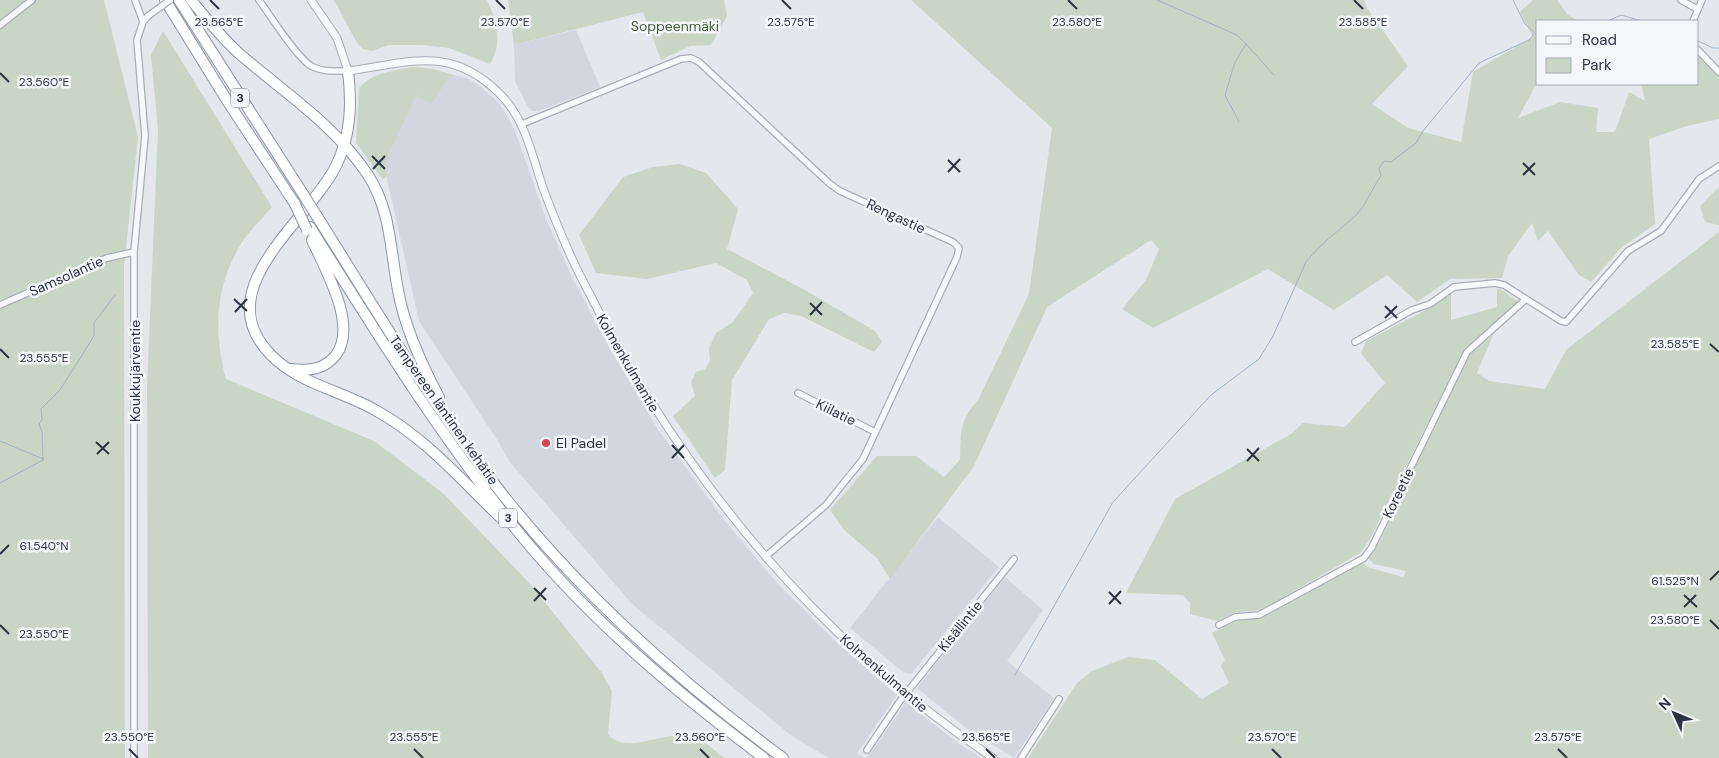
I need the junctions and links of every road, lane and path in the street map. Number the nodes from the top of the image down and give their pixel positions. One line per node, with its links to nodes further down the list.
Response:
1 (32, 0): 14 (street)
2 (135, 0): 13 (street)
3 (165, 0): 21 (highway, Tampereen läntinen kehätie / 3, bridge)
4 (170, 0): 13 (street, Koukkujärventie, bridge)
5 (178, 0): 28 (highway, Tampereen läntinen kehätie / 3, bridge)
6 (191, 0): 19 (highway)
7 (259, 0): 16 (street)
8 (311, 0): 16 (street)
9 (1681, 0): 11 (street)
10 (1702, 0): 11 (street)
11 (1698, 9): 12 (street)
12 (1693, 20)
13 (143, 22): 22 (street, Koukkujärventie)
14 (0, 26)
15 (1699, 51): 17 (street)
16 (348, 70): 18 (street, Kolmenkulmantie); 19 (highway)
17 (1719, 72)
18 (522, 124): 29 (street, Rengastie); 31 (street, Kolmenkulmantie)
19 (345, 145): 26 (highway); 28 (highway)
20 (1719, 166): 23 (street)
21 (308, 228): 26 (highway); 30 (highway, Tampereen läntinen kehätie / 3)
22 (134, 252): 24 (street, Samsolantie); 37 (street, Koukkujärventie)
23 (1525, 300): 25 (street); 33 (street, Koreetie)
24 (0, 306)
25 (1355, 342)
26 (288, 369): 30 (highway)
27 (798, 393): 29 (street, Kiilatie)
28 (456, 432): 39 (highway, Tampereen läntinen kehätie / 3)
29 (875, 432): 31 (street, Rengastie)
30 (524, 539): 38 (highway, Tampereen läntinen kehätie / 3)
31 (765, 557): 34 (street, Kolmenkulmantie)
32 (1014, 560): 34 (street, Kisällintie)
33 (1219, 625)
34 (906, 694): 36 (street, Kisällintie); 40 (street, Kolmenkulmantie)
35 (1059, 698): 41 (street)
36 (867, 750)
37 (134, 758)
38 (764, 758)
39 (783, 758)
40 (993, 758)
41 (1021, 758)

